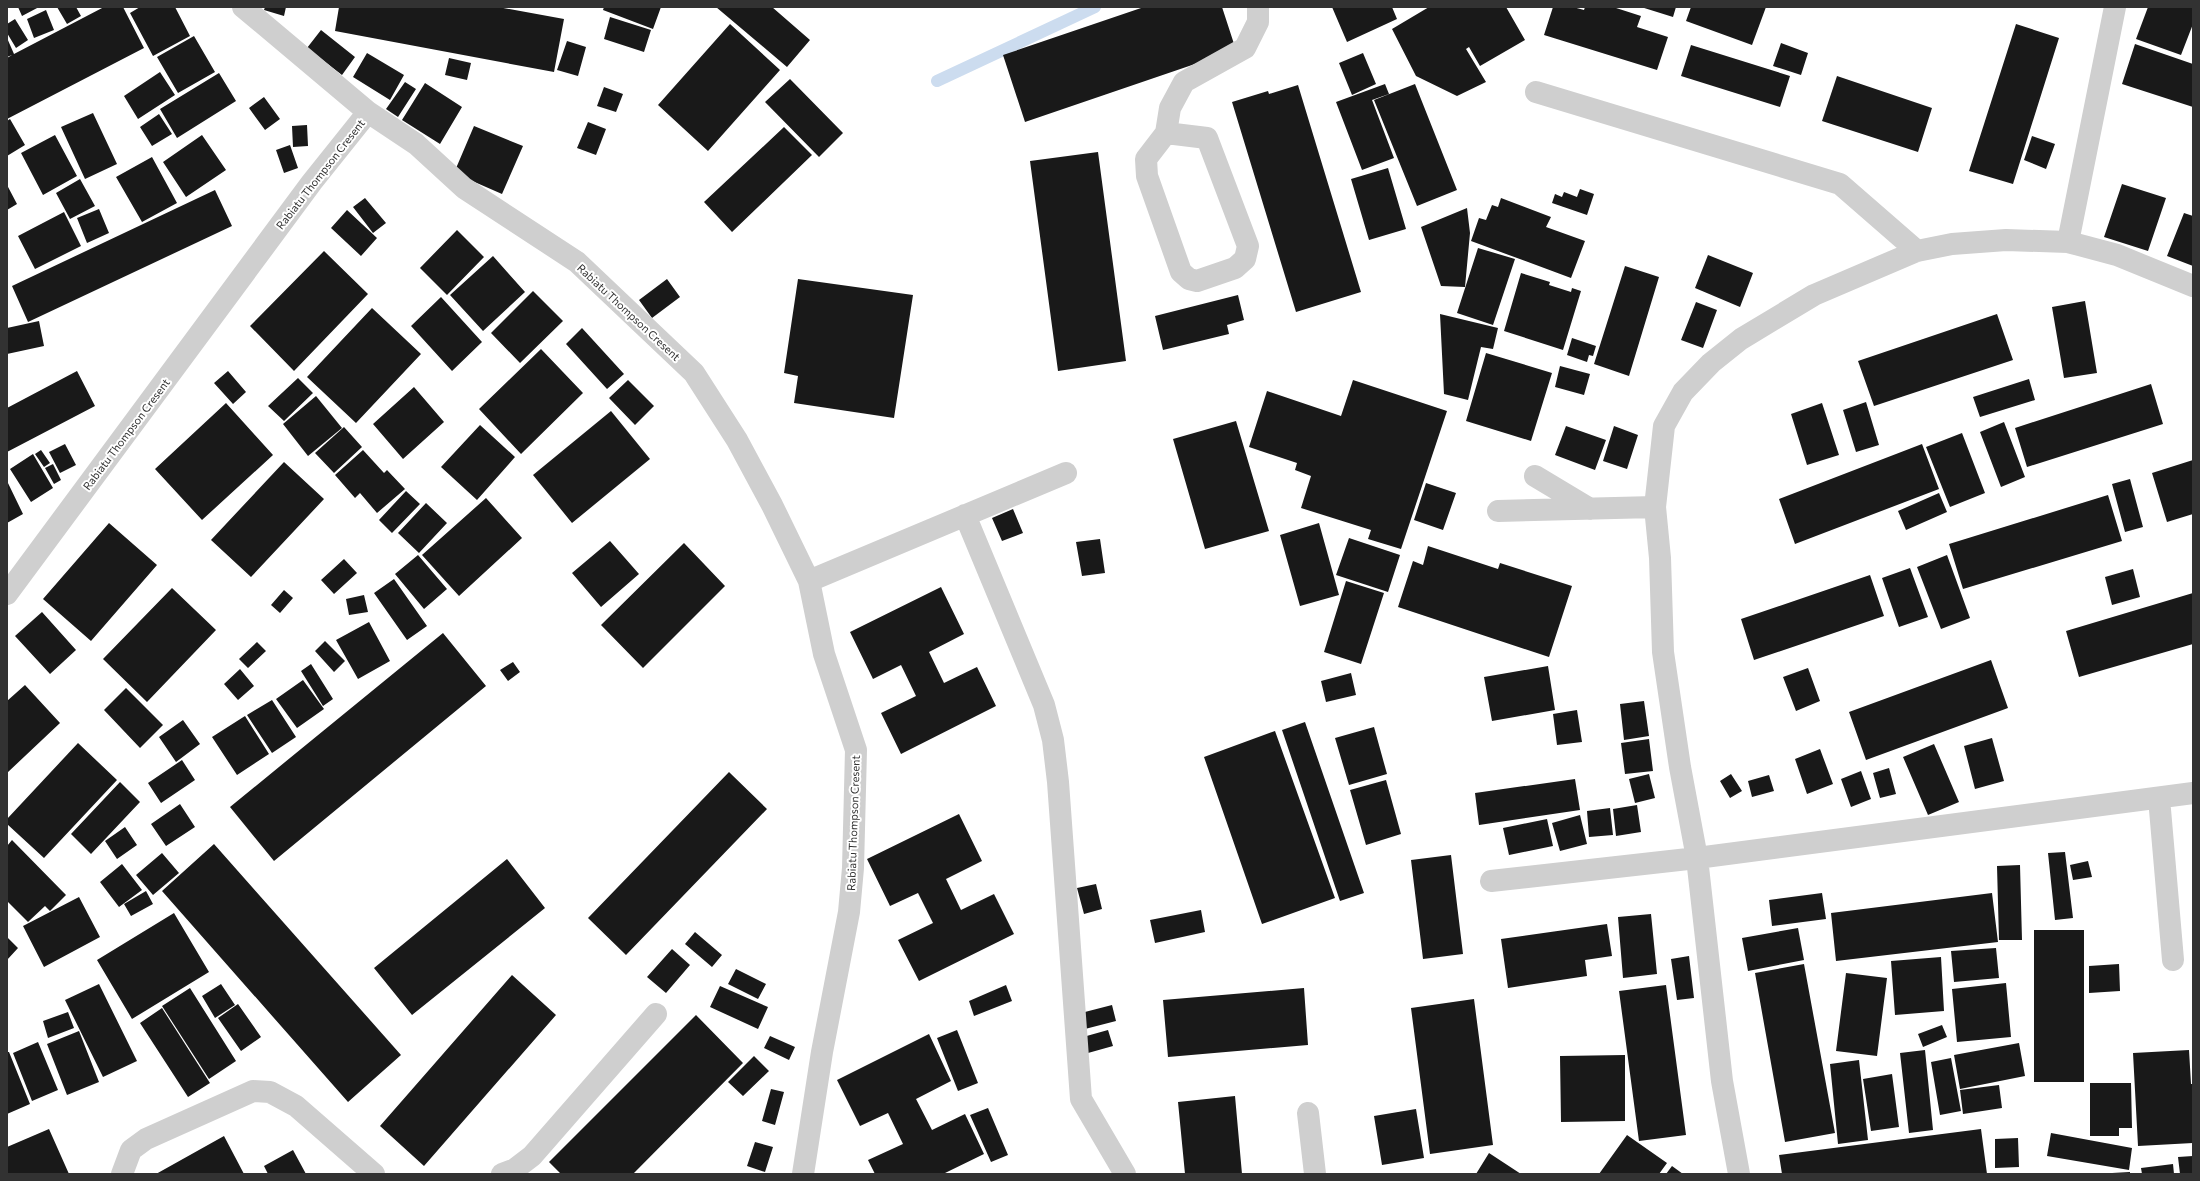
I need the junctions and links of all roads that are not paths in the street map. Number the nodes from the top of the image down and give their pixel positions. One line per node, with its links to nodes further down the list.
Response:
1 (243, 7): 5 (street)
2 (1258, 7): 6 (street)
3 (2115, 7): 7 (street)
4 (1536, 92): 8 (street)
5 (368, 112): 16 (street, Rabiatu Thompson Cresent); 17 (street, Rabiatu Thompson Cresent)
6 (1166, 133): 6 (street)
7 (2068, 242): 8 (street); 9 (street)
8 (1917, 251): 12 (street)
9 (2193, 286)
10 (1066, 473): 15 (street)
11 (1536, 476): 13 (street)
12 (1655, 507): 13 (street); 20 (street)
13 (1590, 509): 14 (street)
14 (1498, 511)
15 (966, 515): 16 (street); 29 (street)
16 (809, 581): 28 (street, Rabiatu Thompson Cresent)
17 (7, 594)
18 (2193, 793): 19 (street)
19 (2159, 798): 20 (street); 22 (street)
20 (1697, 858): 21 (street); 31 (street)
21 (1491, 882)
22 (2173, 960)
23 (656, 1014): 27 (street)
24 (1308, 1113): 30 (street)
25 (122, 1174): 26 (street)
26 (374, 1174)
27 (502, 1174)
28 (803, 1174)
29 (1124, 1174)
30 (1315, 1174)
31 (1739, 1174)

